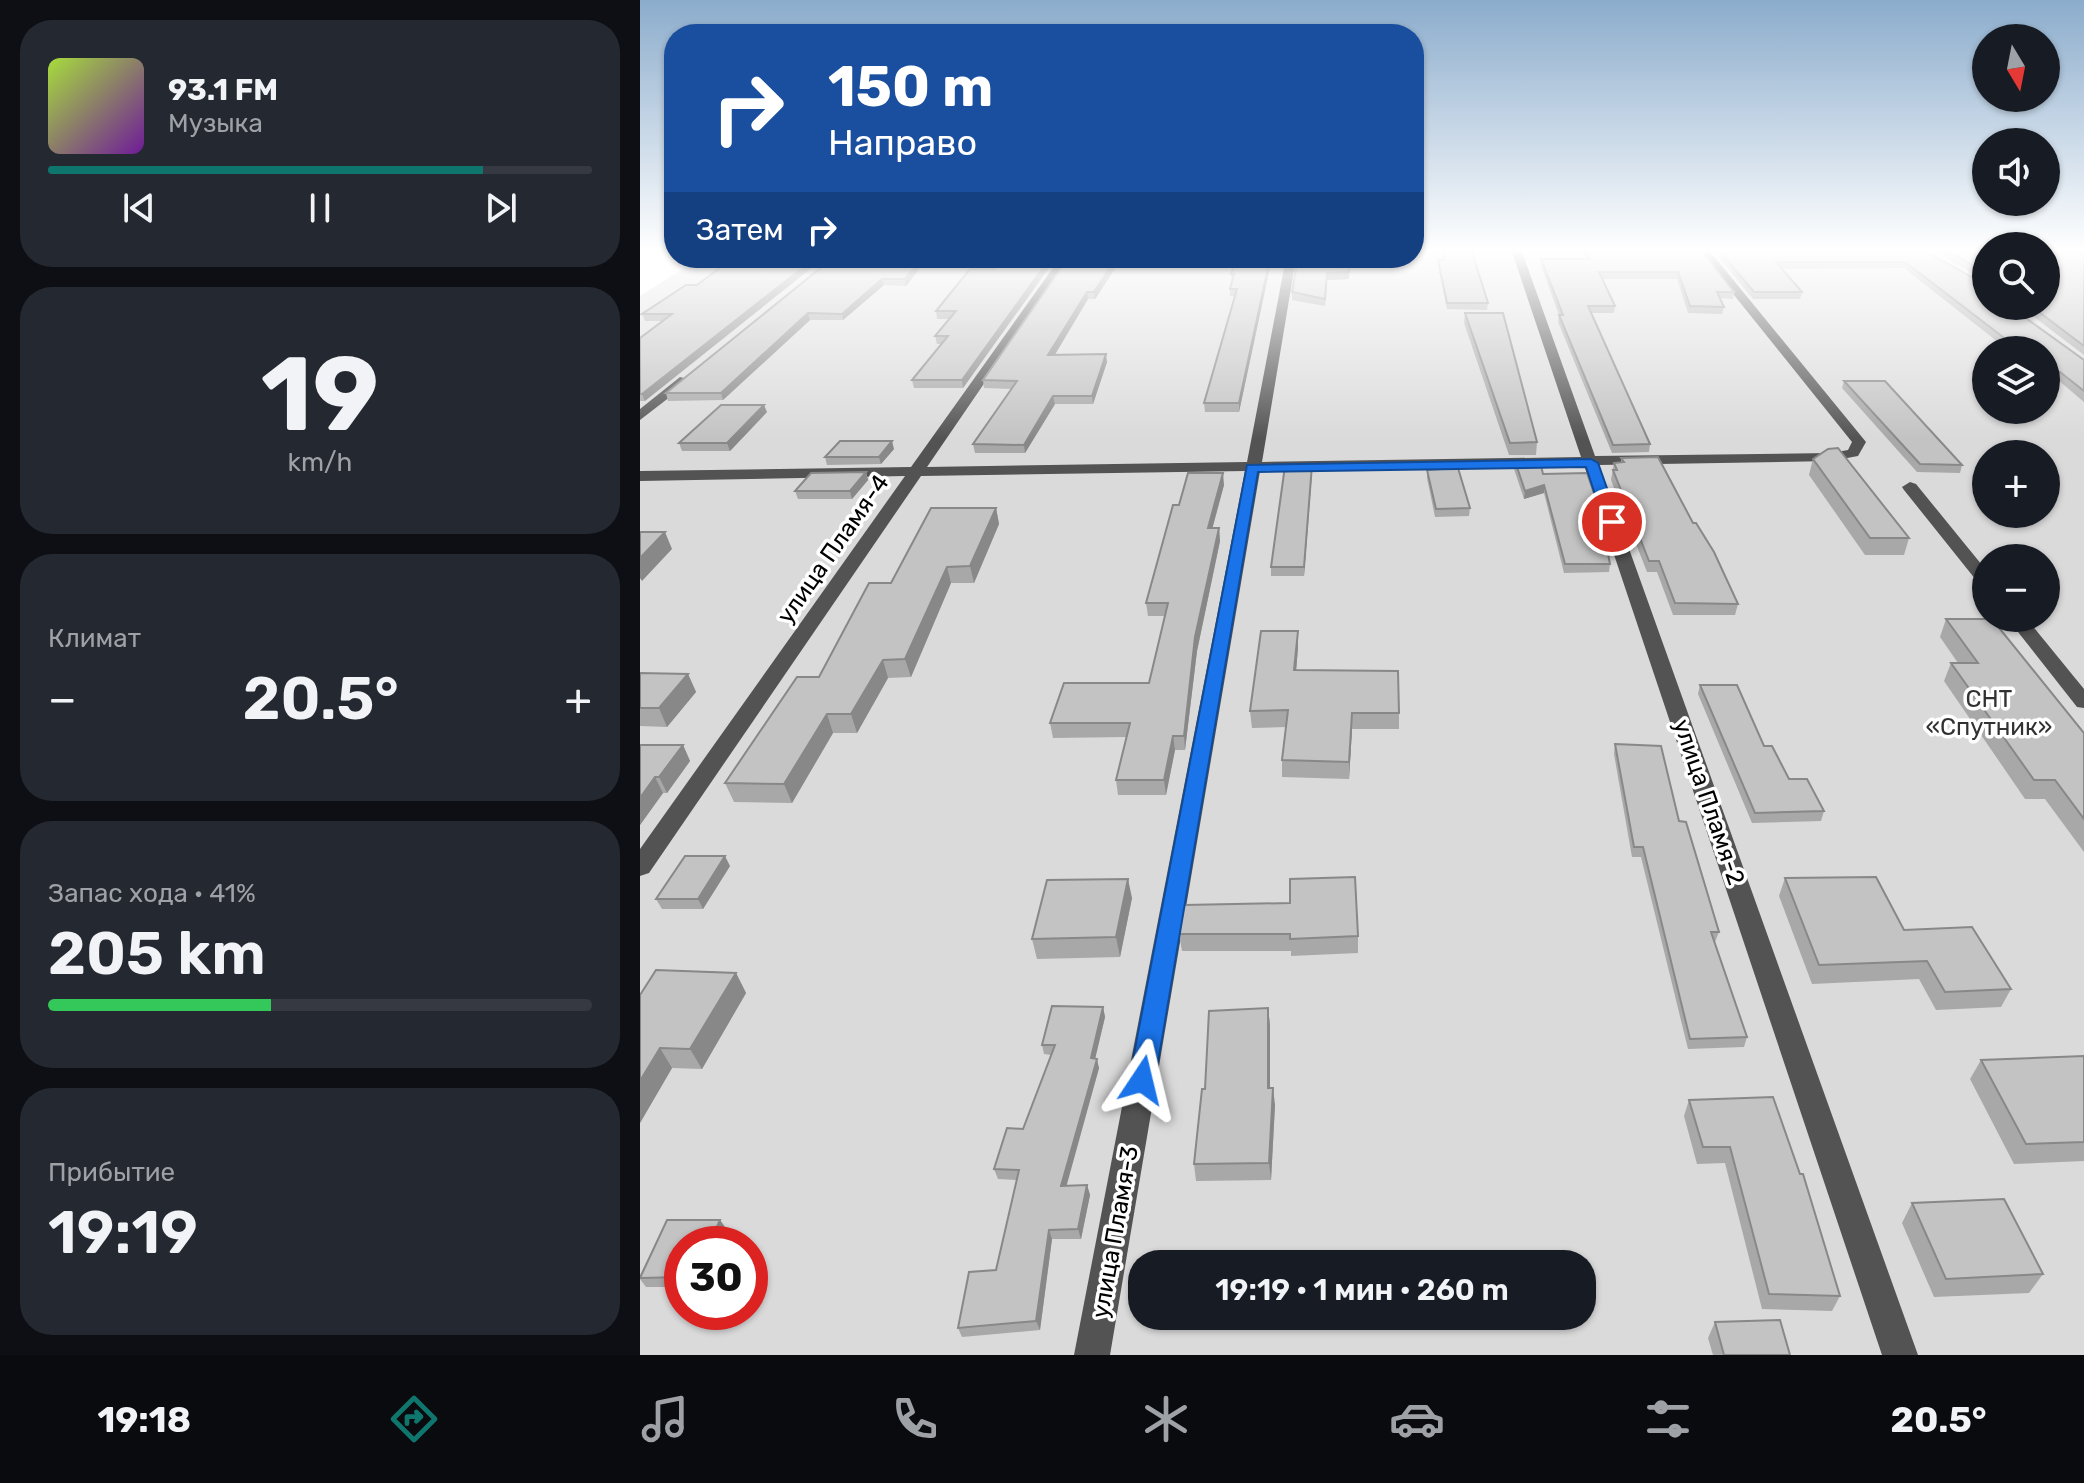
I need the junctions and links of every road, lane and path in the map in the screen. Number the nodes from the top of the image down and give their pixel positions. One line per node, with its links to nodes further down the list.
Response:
1 (1027, 312): 9 (street, улица Пламя-4)
2 (1281, 312): 8 (street, улица Пламя-3)
3 (1538, 312): 7 (street, улица Пламя-2)
4 (1753, 312): 7 (street)
5 (701, 367): 6 (street)
6 (640, 416)
7 (1591, 463): 8 (street); 17 (street, улица Пламя-2)
8 (1252, 468): 9 (street); 16 (street, улица Пламя-3)
9 (915, 474): 10 (street); 15 (street, улица Пламя-4)
10 (640, 476)
11 (1910, 487): 12 (street)
12 (1972, 564)
13 (2027, 632): 14 (street)
14 (2084, 702)
15 (640, 867)
16 (1092, 1355)
17 (1900, 1355)

